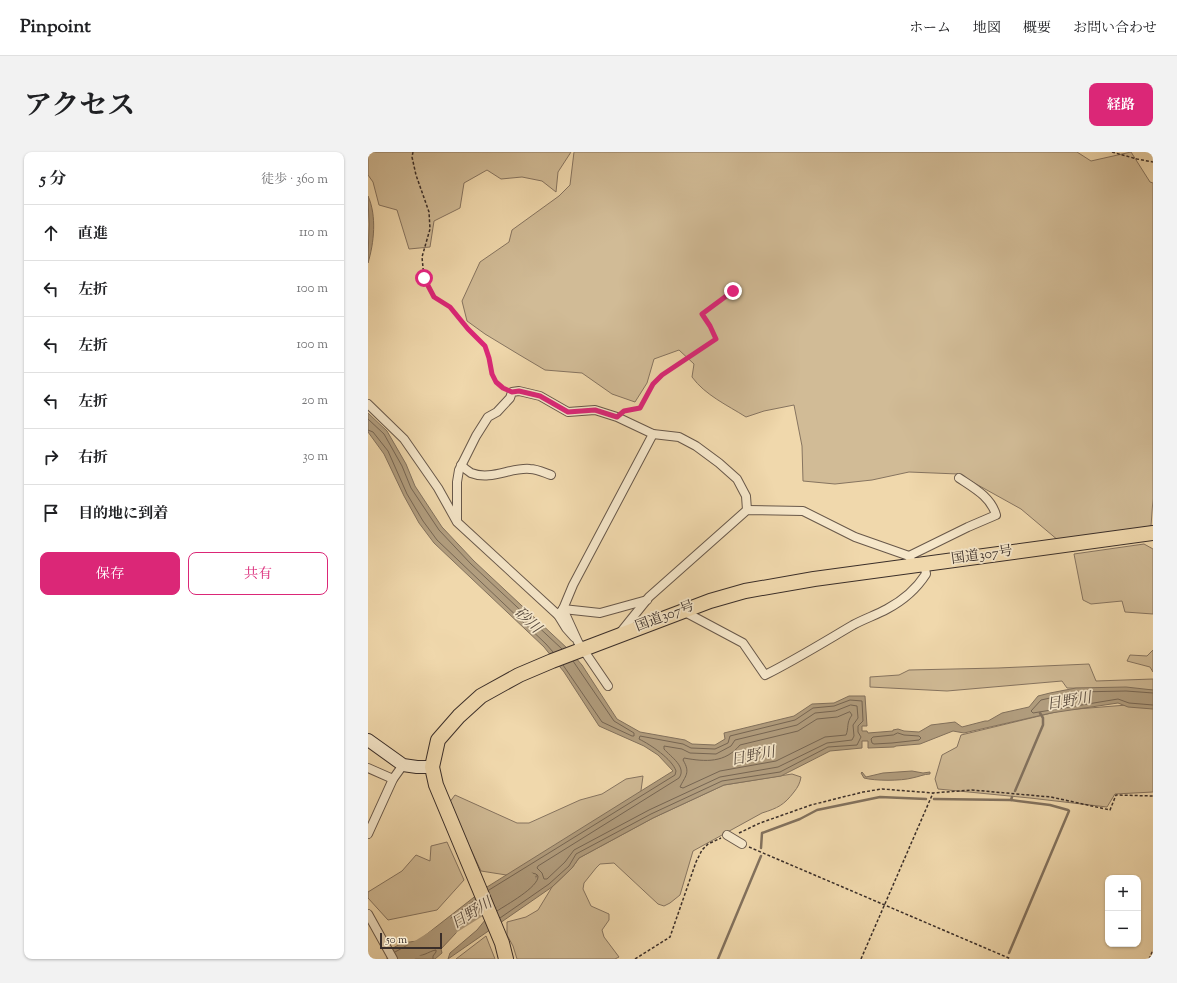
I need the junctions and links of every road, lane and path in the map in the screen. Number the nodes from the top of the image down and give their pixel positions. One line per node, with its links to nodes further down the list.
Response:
1 (413, 152): 5 (path)
2 (1112, 152): 3 (path)
3 (1153, 162)
4 (733, 291): 7 (path)
5 (512, 392): 7 (street); 9 (street)
6 (368, 404): 13 (street)
7 (617, 417): 8 (street)
8 (654, 434): 12 (street); 18 (street)
9 (461, 465): 10 (street); 13 (street)
10 (552, 474)
11 (959, 478): 15 (street)
12 (747, 510): 15 (street); 16 (street)
13 (457, 522): 18 (street)
14 (1153, 533): 15 (highway, 国道307号)
15 (915, 561): 17 (highway, 国道307号); 17 (street)
16 (647, 600): 18 (street); 19 (street)
17 (682, 611): 19 (highway, 国道307号)
18 (561, 612): 20 (street)
19 (619, 635): 20 (highway, 国道307号)
20 (579, 648): 21 (street); 24 (highway, 国道307号)
21 (608, 686)
22 (368, 740): 23 (main road)
23 (403, 765): 24 (main road); 26 (street)
24 (432, 767): 36 (highway, 国道307号)
25 (368, 768): 26 (street)
26 (393, 779): 29 (street)
27 (933, 793): 28 (path); 30 (path); 32 (path)
28 (1153, 796)
29 (368, 834)
30 (727, 835): 31 (street); 37 (path)
31 (742, 844): 32 (path)
32 (884, 905): 38 (path); 39 (path)
33 (368, 914): 35 (street)
34 (1153, 950): 40 (path)
35 (394, 959)
36 (506, 959)
37 (635, 959)
38 (861, 959)
39 (1011, 959)
40 (1149, 959)

